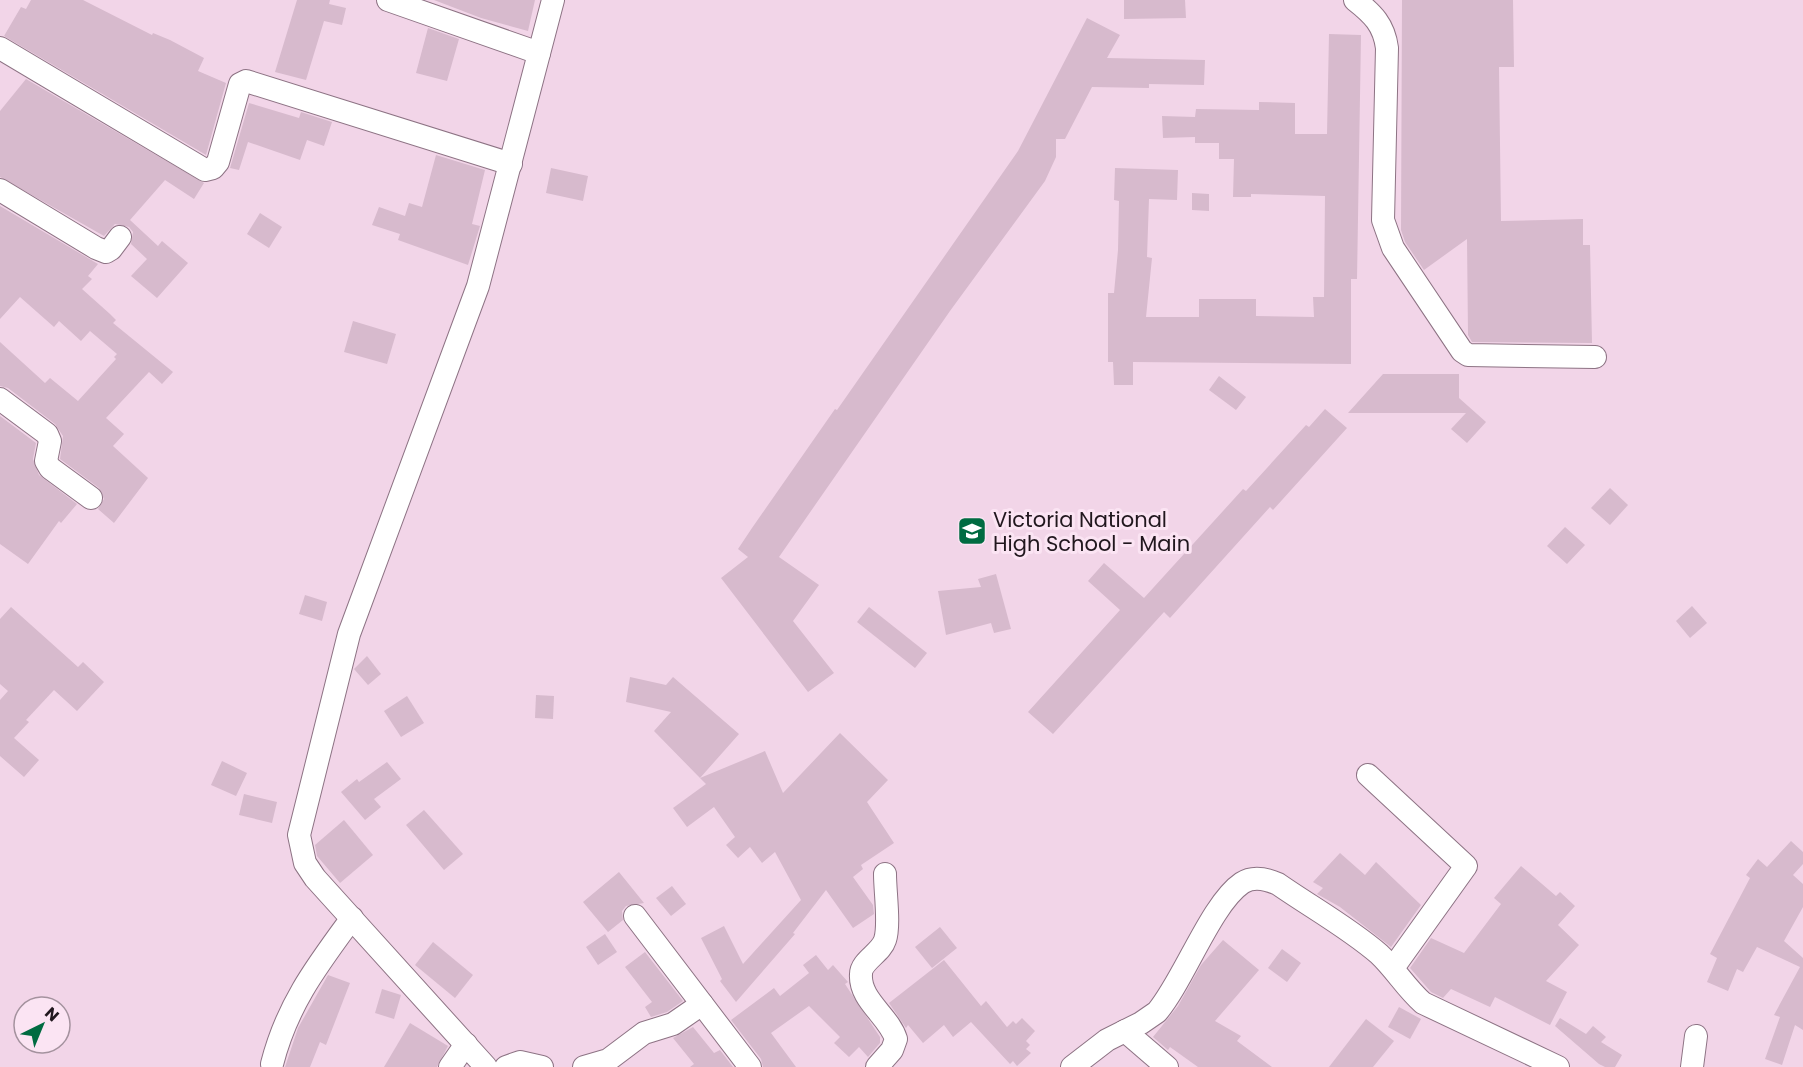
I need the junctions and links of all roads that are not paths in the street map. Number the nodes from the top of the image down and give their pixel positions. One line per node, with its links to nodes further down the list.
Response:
1 (387, 0): 5 (street)
2 (553, 0): 5 (street)
3 (1355, 0): 9 (street)
4 (0, 48): 6 (street)
5 (539, 53): 6 (street)
6 (511, 164): 15 (street)
7 (0, 190): 8 (street)
8 (120, 237)
9 (1595, 357)
10 (0, 399): 11 (street)
11 (91, 498)
12 (1368, 775): 16 (street)
13 (885, 874): 28 (street)
14 (635, 916): 17 (street)
15 (352, 918): 20 (street); 21 (street)
16 (1393, 968): 18 (street); 31 (street)
17 (702, 1004): 26 (street); 27 (street)
18 (1125, 1031): 29 (street); 30 (street)
19 (1696, 1036): 32 (street)
20 (466, 1044): 22 (street); 23 (street)
21 (272, 1064)
22 (450, 1067)
23 (486, 1067)
24 (506, 1067): 25 (street)
25 (542, 1067)
26 (584, 1067)
27 (750, 1067)
28 (877, 1067)
29 (1072, 1067)
30 (1167, 1067)
31 (1558, 1067)
32 (1692, 1067)

